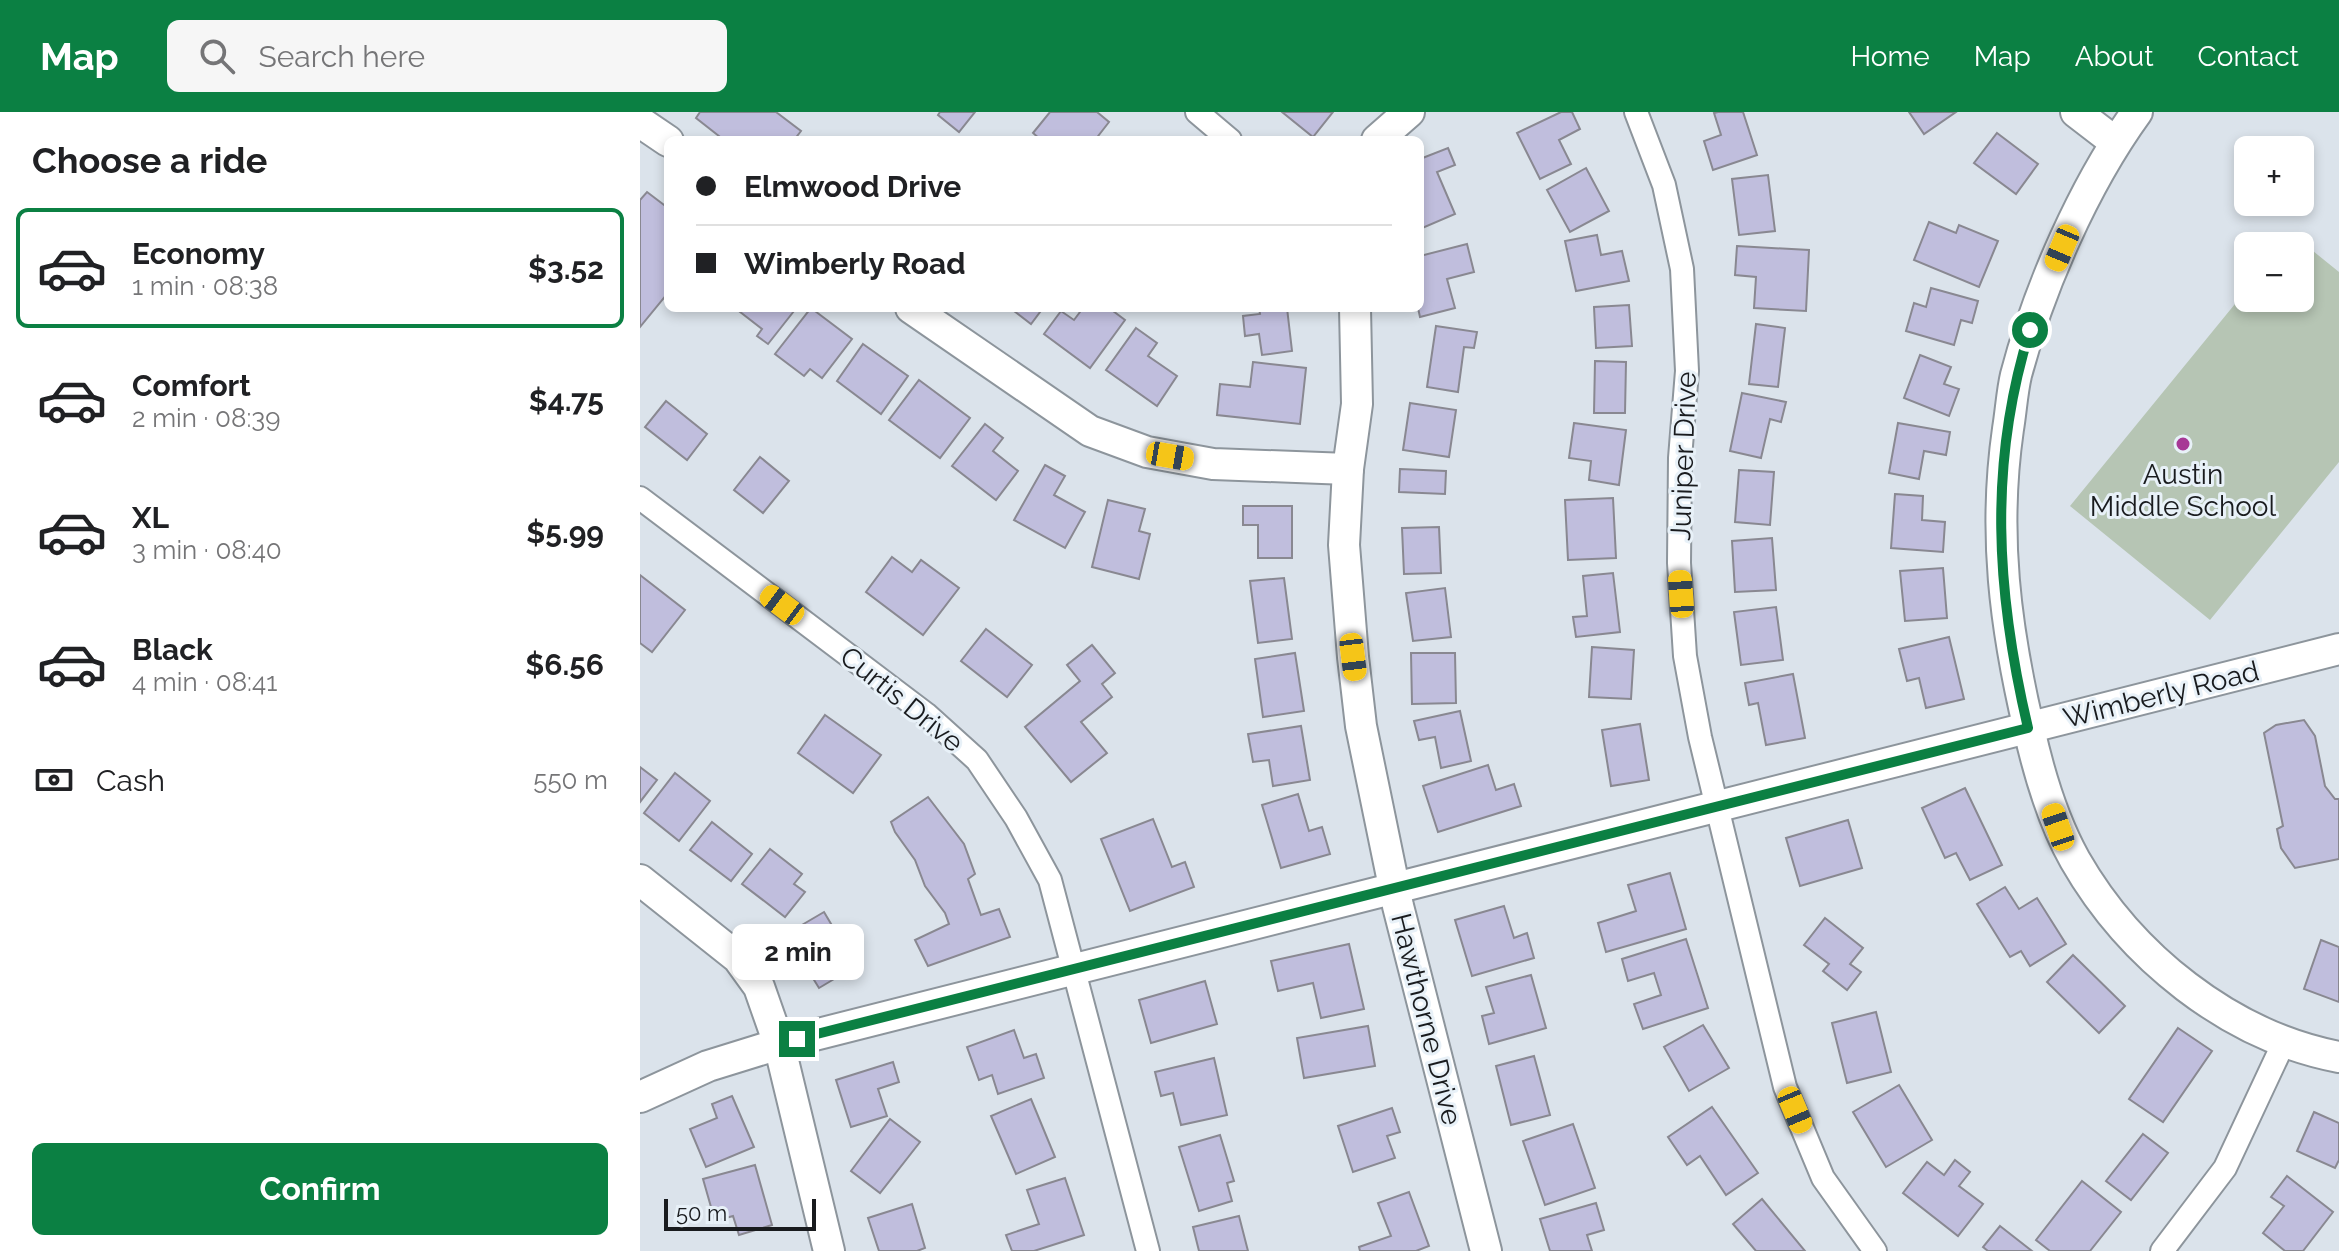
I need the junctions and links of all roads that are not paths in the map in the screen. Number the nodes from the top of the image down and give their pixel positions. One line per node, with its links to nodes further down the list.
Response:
1 (1197, 112): 7 (street)
2 (1409, 112): 8 (main road)
3 (1636, 112): 17 (street, Juniper Drive)
4 (2076, 112): 10 (main road)
5 (2137, 112): 10 (main road)
6 (640, 122): 9 (main road)
7 (1225, 136)
8 (1382, 136)
9 (664, 138)
10 (2115, 142): 16 (main road)
11 (917, 312): 13 (main road)
12 (1355, 312): 13 (main road, Hawthorne Drive)
13 (1348, 469): 19 (main road, Hawthorne Drive)
14 (640, 498): 20 (street, Curtis Drive)
15 (2339, 649): 16 (main road, Wimberly Road)
16 (2028, 728): 17 (main road, Wimberly Road); 21 (main road)
17 (1716, 806): 19 (main road, Wimberly Road); 28 (street, Juniper Drive)
18 (640, 880): 22 (main road)
19 (1393, 888): 20 (main road, Wimberly Road); 27 (main road, Hawthorne Drive)
20 (1075, 970): 22 (main road, Wimberly Road); 26 (street, Curtis Drive)
21 (2284, 1042): 23 (main road); 29 (street)
22 (779, 1044): 24 (main road, Wimberly Road); 25 (main road)
23 (2339, 1057)
24 (640, 1097)
25 (829, 1251)
26 (1148, 1251)
27 (1486, 1251)
28 (1875, 1251)
29 (2162, 1251)

